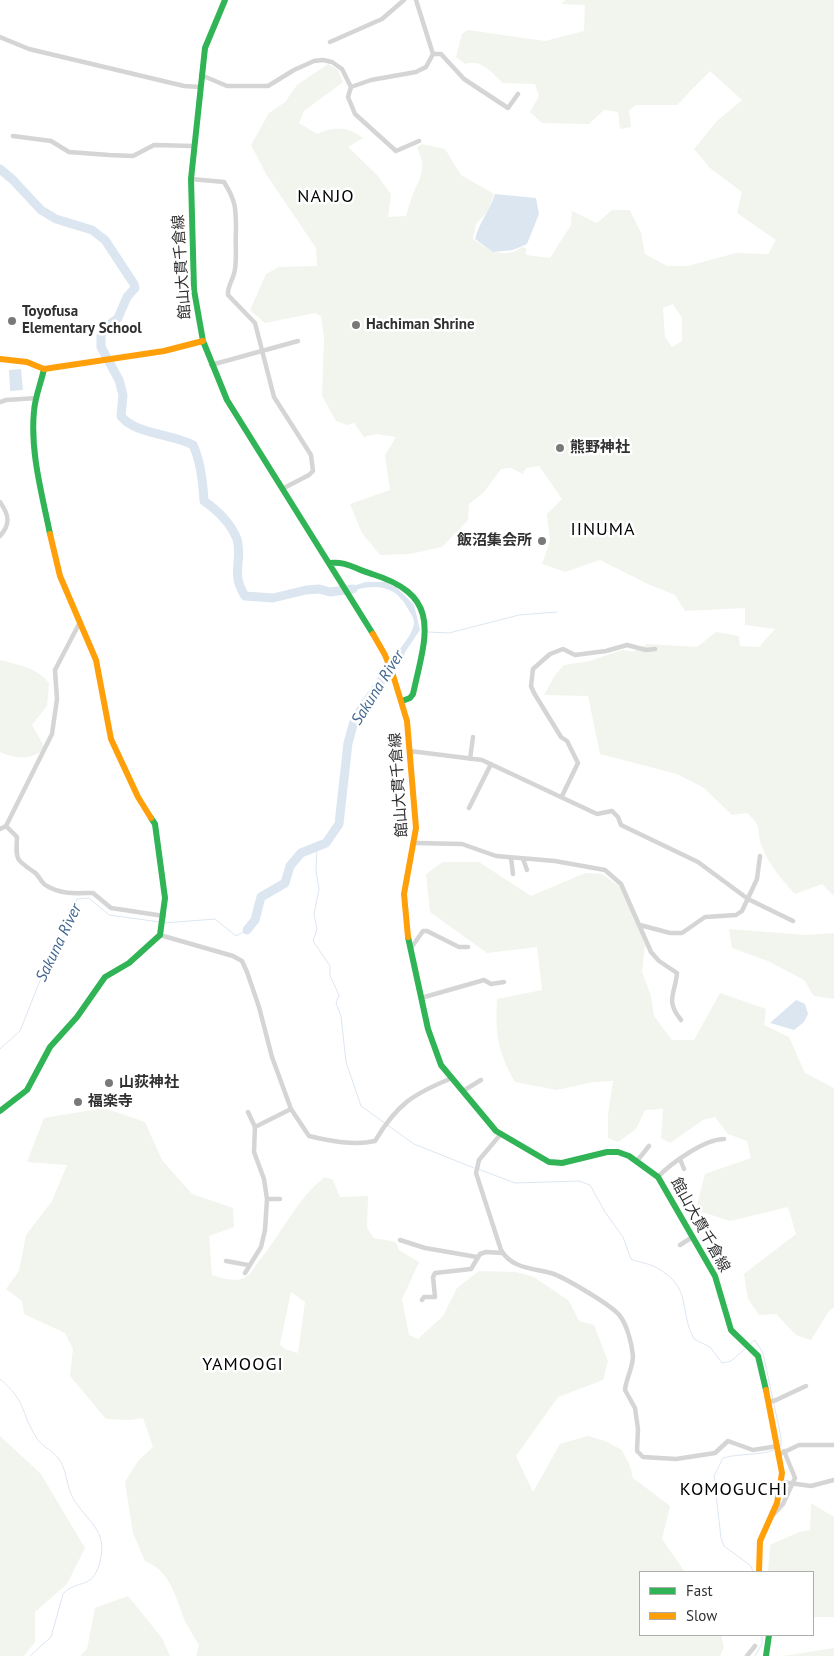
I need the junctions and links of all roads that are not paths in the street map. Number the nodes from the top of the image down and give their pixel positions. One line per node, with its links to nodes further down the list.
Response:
1 (225, 0): 7 (main road, 館山大貫千倉線)
2 (404, 0): 5 (street)
3 (416, 0): 6 (street)
4 (0, 38): 8 (street)
5 (330, 42)
6 (433, 54): 9 (street); 10 (street)
7 (201, 75): 8 (main road, 館山大貫千倉線); 9 (street)
8 (200, 87): 13 (main road, 館山大貫千倉線)
9 (351, 87): 12 (street)
10 (518, 94)
11 (13, 136): 13 (street)
12 (419, 141)
13 (193, 146): 14 (main road, 館山大貫千倉線)
14 (191, 179): 15 (main road, 館山大貫千倉線); 17 (street)
15 (203, 341): 19 (main road, 館山大貫千倉線); 20 (main road)
16 (298, 341): 17 (street)
17 (263, 351): 19 (street); 23 (street)
18 (0, 359): 20 (main road)
19 (210, 365): 23 (main road, 館山大貫千倉線)
20 (44, 369): 21 (main road)
21 (36, 398): 22 (street); 27 (main road)
22 (0, 402)
23 (282, 489): 26 (main road, 館山大貫千倉線)
24 (0, 502): 25 (street)
25 (0, 536)
26 (329, 563): 29 (main road, 館山大貫千倉線); 29 (main road)
27 (80, 622): 36 (street); 45 (main road)
28 (655, 649): 34 (street)
29 (402, 701): 31 (main road, 館山大貫千倉線)
30 (474, 737): 32 (street)
31 (410, 752): 32 (street); 38 (main road, 館山大貫千倉線)
32 (470, 759): 33 (street)
33 (491, 764): 34 (street); 35 (street)
34 (562, 796): 44 (street)
35 (470, 808)
36 (6, 826): 37 (street); 45 (street)
37 (0, 830)
38 (415, 843): 40 (street); 50 (main road, 館山大貫千倉線)
39 (760, 856): 44 (street)
40 (512, 858): 41 (street); 43 (street)
41 (523, 858): 42 (street); 47 (street)
42 (526, 870)
43 (513, 874)
44 (748, 899): 46 (street); 47 (street)
45 (163, 918): 48 (main road)
46 (793, 921)
47 (640, 925): 53 (street)
48 (161, 932): 57 (street); 58 (main road)
49 (468, 947): 50 (street)
50 (410, 950): 52 (main road, 館山大貫千倉線)
51 (504, 982): 52 (street)
52 (421, 998): 54 (main road, 館山大貫千倉線)
53 (681, 1020)
54 (452, 1078): 56 (main road, 館山大貫千倉線); 57 (street)
55 (481, 1080): 56 (street)
56 (463, 1091): 61 (main road, 館山大貫千倉線)
57 (291, 1109): 60 (street)
58 (0, 1111)
59 (248, 1112): 60 (street)
60 (255, 1128): 68 (street)
61 (500, 1135): 65 (main road, 館山大貫千倉線); 73 (street)
62 (724, 1139): 64 (street)
63 (649, 1146): 65 (street)
64 (680, 1159): 66 (street); 67 (street)
65 (637, 1161): 67 (main road, 館山大貫千倉線)
66 (684, 1169)
67 (658, 1177): 70 (main road, 館山大貫千倉線)
68 (266, 1198): 69 (street); 76 (street)
69 (280, 1199)
70 (691, 1238): 72 (street); 80 (main road, 館山大貫千倉線)
71 (400, 1240): 74 (street)
72 (680, 1246)
73 (502, 1253): 74 (street); 82 (street)
74 (477, 1256): 78 (street)
75 (226, 1261): 76 (street)
76 (248, 1265): 77 (street)
77 (244, 1273)
78 (422, 1300)
79 (806, 1386): 80 (street)
80 (769, 1402): 82 (main road, 館山大貫千倉線)
81 (834, 1445): 83 (street)
82 (778, 1446): 83 (main road, 館山大貫千倉線)
83 (782, 1452): 85 (main road, 館山大貫千倉線); 86 (street)
84 (834, 1480): 86 (street)
85 (782, 1482): 86 (street); 87 (main road, 館山大貫千倉線)
86 (794, 1485): 87 (street)
87 (771, 1516): 88 (main road, 館山大貫千倉線)
88 (759, 1571)
89 (768, 1636): 92 (main road)
90 (755, 1646): 91 (street)
91 (747, 1656)
92 (766, 1656)

